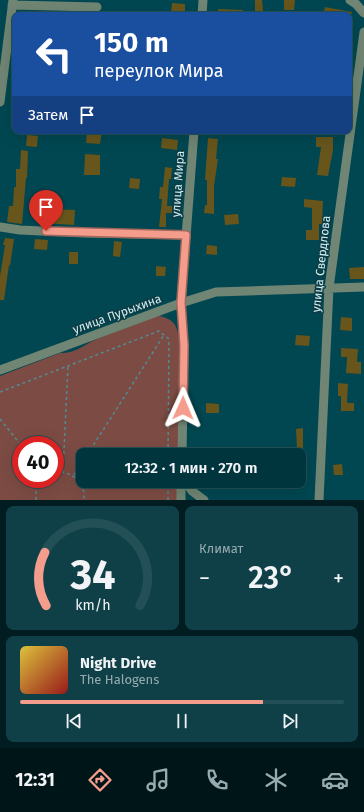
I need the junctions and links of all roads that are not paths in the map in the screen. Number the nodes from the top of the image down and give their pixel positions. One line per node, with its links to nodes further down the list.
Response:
1 (203, 0): 5 (street)
2 (355, 1): 6 (street)
3 (13, 2): 4 (street); 8 (street)
4 (97, 8)
5 (202, 12)
6 (364, 13)
7 (364, 32): 9 (street, улица Свердлова)
8 (0, 102)
9 (352, 120)
10 (194, 134): 13 (street, улица Мира)
11 (350, 134): 15 (street, улица Свердлова)
12 (0, 227): 13 (street)
13 (186, 235): 16 (street, улица Мира)
14 (364, 287): 15 (street, улица Пурыхина)
15 (329, 288): 16 (street, улица Пурыхина); 23 (street, улица Свердлова)
16 (181, 303): 17 (street, улица Пурыхина); 18 (street, улица Мира)
17 (0, 370)
18 (182, 448)
19 (181, 488): 21 (street)
20 (190, 488): 22 (street)
21 (181, 500)
22 (204, 500)
23 (319, 500)

